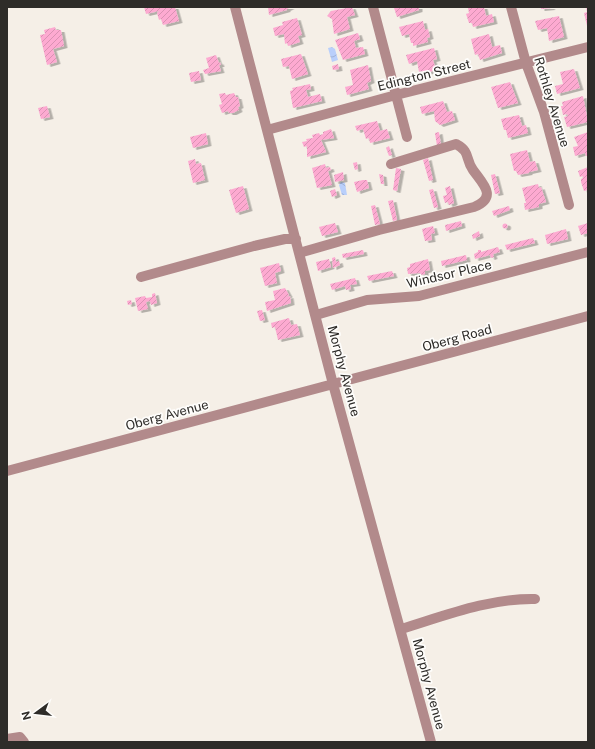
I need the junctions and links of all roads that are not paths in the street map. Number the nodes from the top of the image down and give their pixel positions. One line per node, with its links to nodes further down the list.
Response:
1 (235, 7): 7 (street, Morphy Avenue)
2 (373, 7): 6 (street)
3 (511, 7): 5 (street, Rothley Avenue)
4 (588, 47): 5 (street, Edington Street)
5 (526, 64): 6 (street, Edington Street); 10 (street, Rothley Avenue)
6 (396, 95): 7 (street, Edington Street); 8 (street)
7 (268, 130): 11 (street, Morphy Avenue)
8 (407, 137)
9 (391, 164): 13 (street)
10 (569, 205)
11 (296, 239): 13 (street, Morphy Avenue); 14 (street)
12 (588, 252): 15 (street, Windsor Place)
13 (299, 253): 15 (street, Morphy Avenue)
14 (141, 277)
15 (316, 315): 17 (street, Morphy Avenue)
16 (588, 316): 17 (street, Oberg Road)
17 (333, 384): 18 (street, Oberg Avenue); 20 (street, Morphy Avenue)
18 (7, 471)
19 (535, 599): 20 (street)
20 (401, 629): 23 (street, Morphy Avenue)
21 (7, 739): 22 (street)
22 (24, 742)
23 (431, 742)

